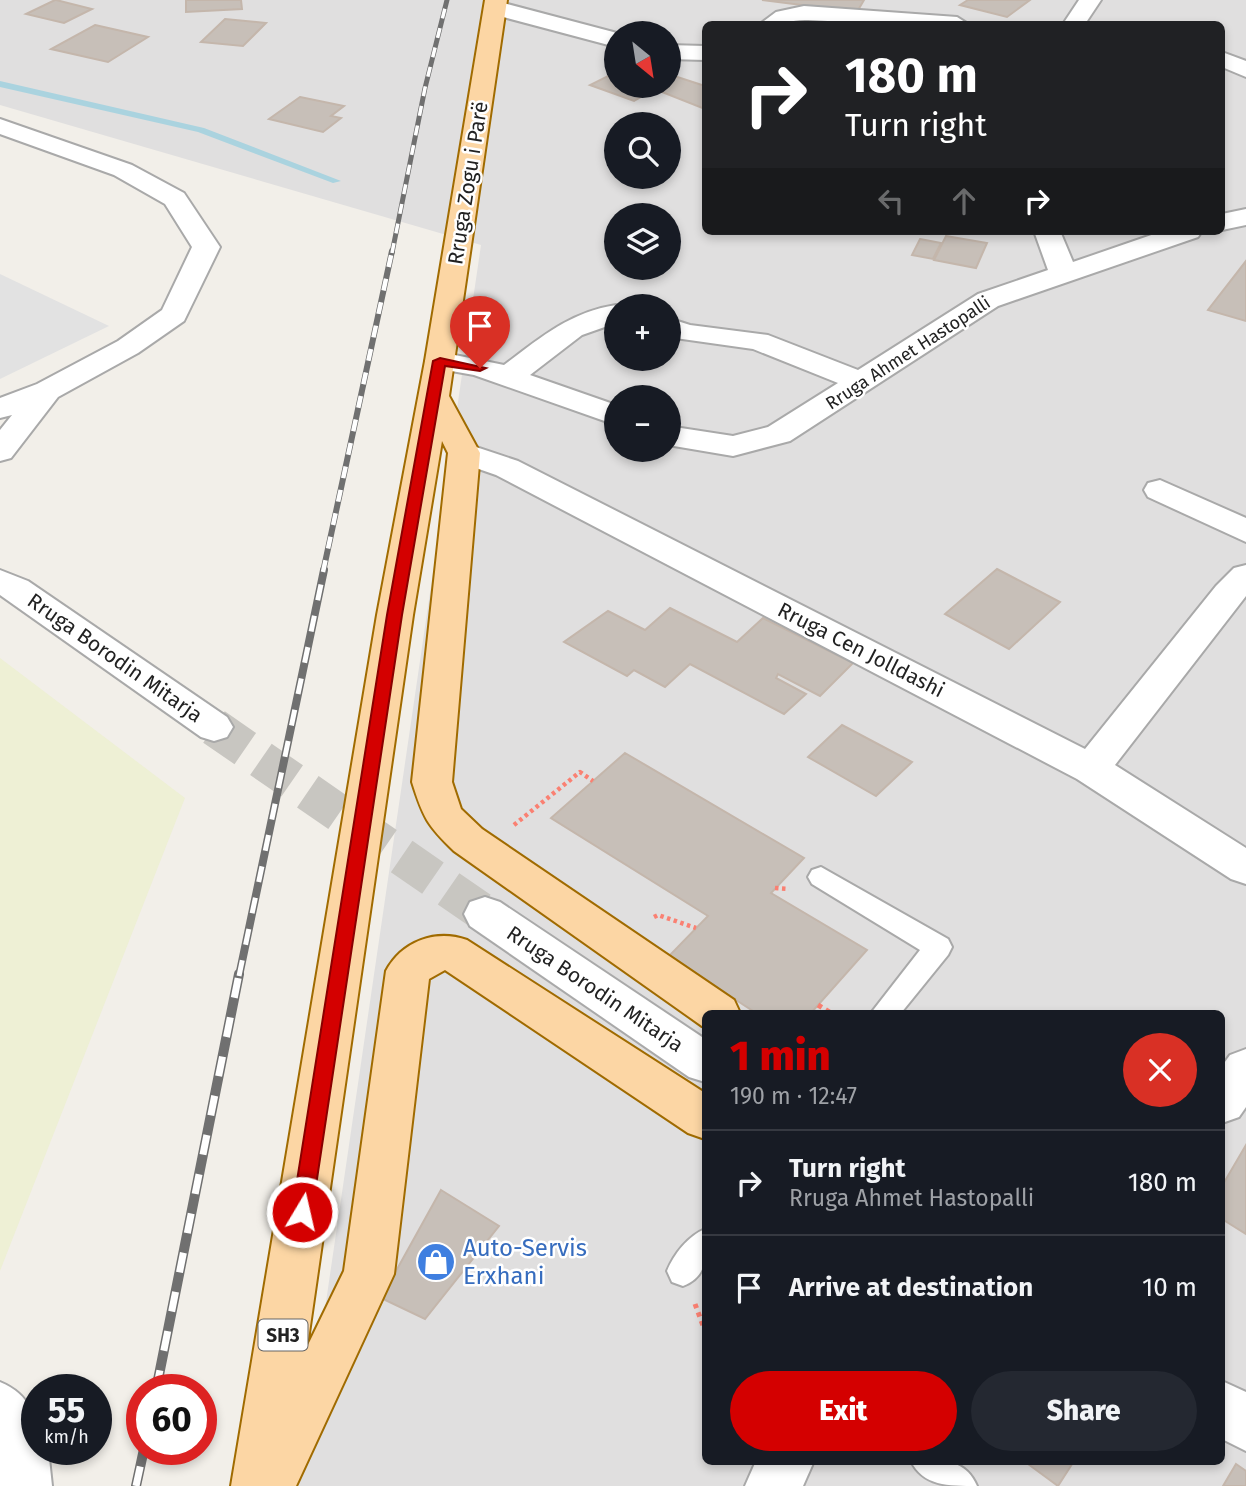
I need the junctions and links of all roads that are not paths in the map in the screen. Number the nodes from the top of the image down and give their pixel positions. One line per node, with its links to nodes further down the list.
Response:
1 (1090, 0): 5 (street)
2 (496, 4): 6 (street); 20 (main road, Rruga Zogu i Parë / SH3)
3 (777, 21): 4 (street)
4 (915, 21)
5 (1076, 21)
6 (604, 36)
7 (681, 52): 8 (street)
8 (702, 53)
9 (1225, 60): 10 (street)
10 (1246, 70)
11 (0, 126): 22 (street)
12 (1246, 217): 13 (street)
13 (1225, 221)
14 (1049, 235): 16 (street)
15 (1177, 235): 16 (street, Rruga Ahmet Hastopalli)
16 (1063, 272): 21 (street, Rruga Ahmet Hastopalli)
17 (604, 317): 19 (street)
18 (681, 331): 21 (street)
19 (508, 377): 20 (street); 24 (street)
20 (437, 379): 27 (main road); 51 (main road, Rruga Zogu i Parë / SH3)
21 (862, 382): 25 (street, Rruga Ahmet Hastopalli)
22 (48, 390): 23 (street); 26 (street)
23 (0, 409)
24 (604, 412)
25 (681, 438)
26 (0, 451)
27 (464, 453): 33 (street, Rruga Cen Jolldashi); 37 (main road)
28 (1160, 490): 29 (street)
29 (1246, 531)
30 (1246, 576): 33 (street)
31 (5, 580): 32 (street, Rruga Borodin Mitarja)
32 (214, 727)
33 (1091, 769): 34 (street, Rruga Cen Jolldashi)
34 (1246, 868)
35 (821, 877): 38 (lane)
36 (485, 914): 39 (street, Rruga Borodin Mitarja)
37 (714, 1010)
38 (887, 1010)
39 (702, 1061)
40 (1246, 1069): 41 (street)
41 (1225, 1099)
42 (702, 1116): 52 (main road)
43 (702, 1248): 44 (lane)
44 (683, 1270)
45 (0, 1409): 50 (street)
46 (1225, 1410): 47 (street)
47 (1246, 1424)
48 (785, 1465): 53 (street)
49 (933, 1465): 54 (lane)
50 (24, 1486)
51 (259, 1486)
52 (267, 1486)
53 (773, 1486)
54 (959, 1486)

